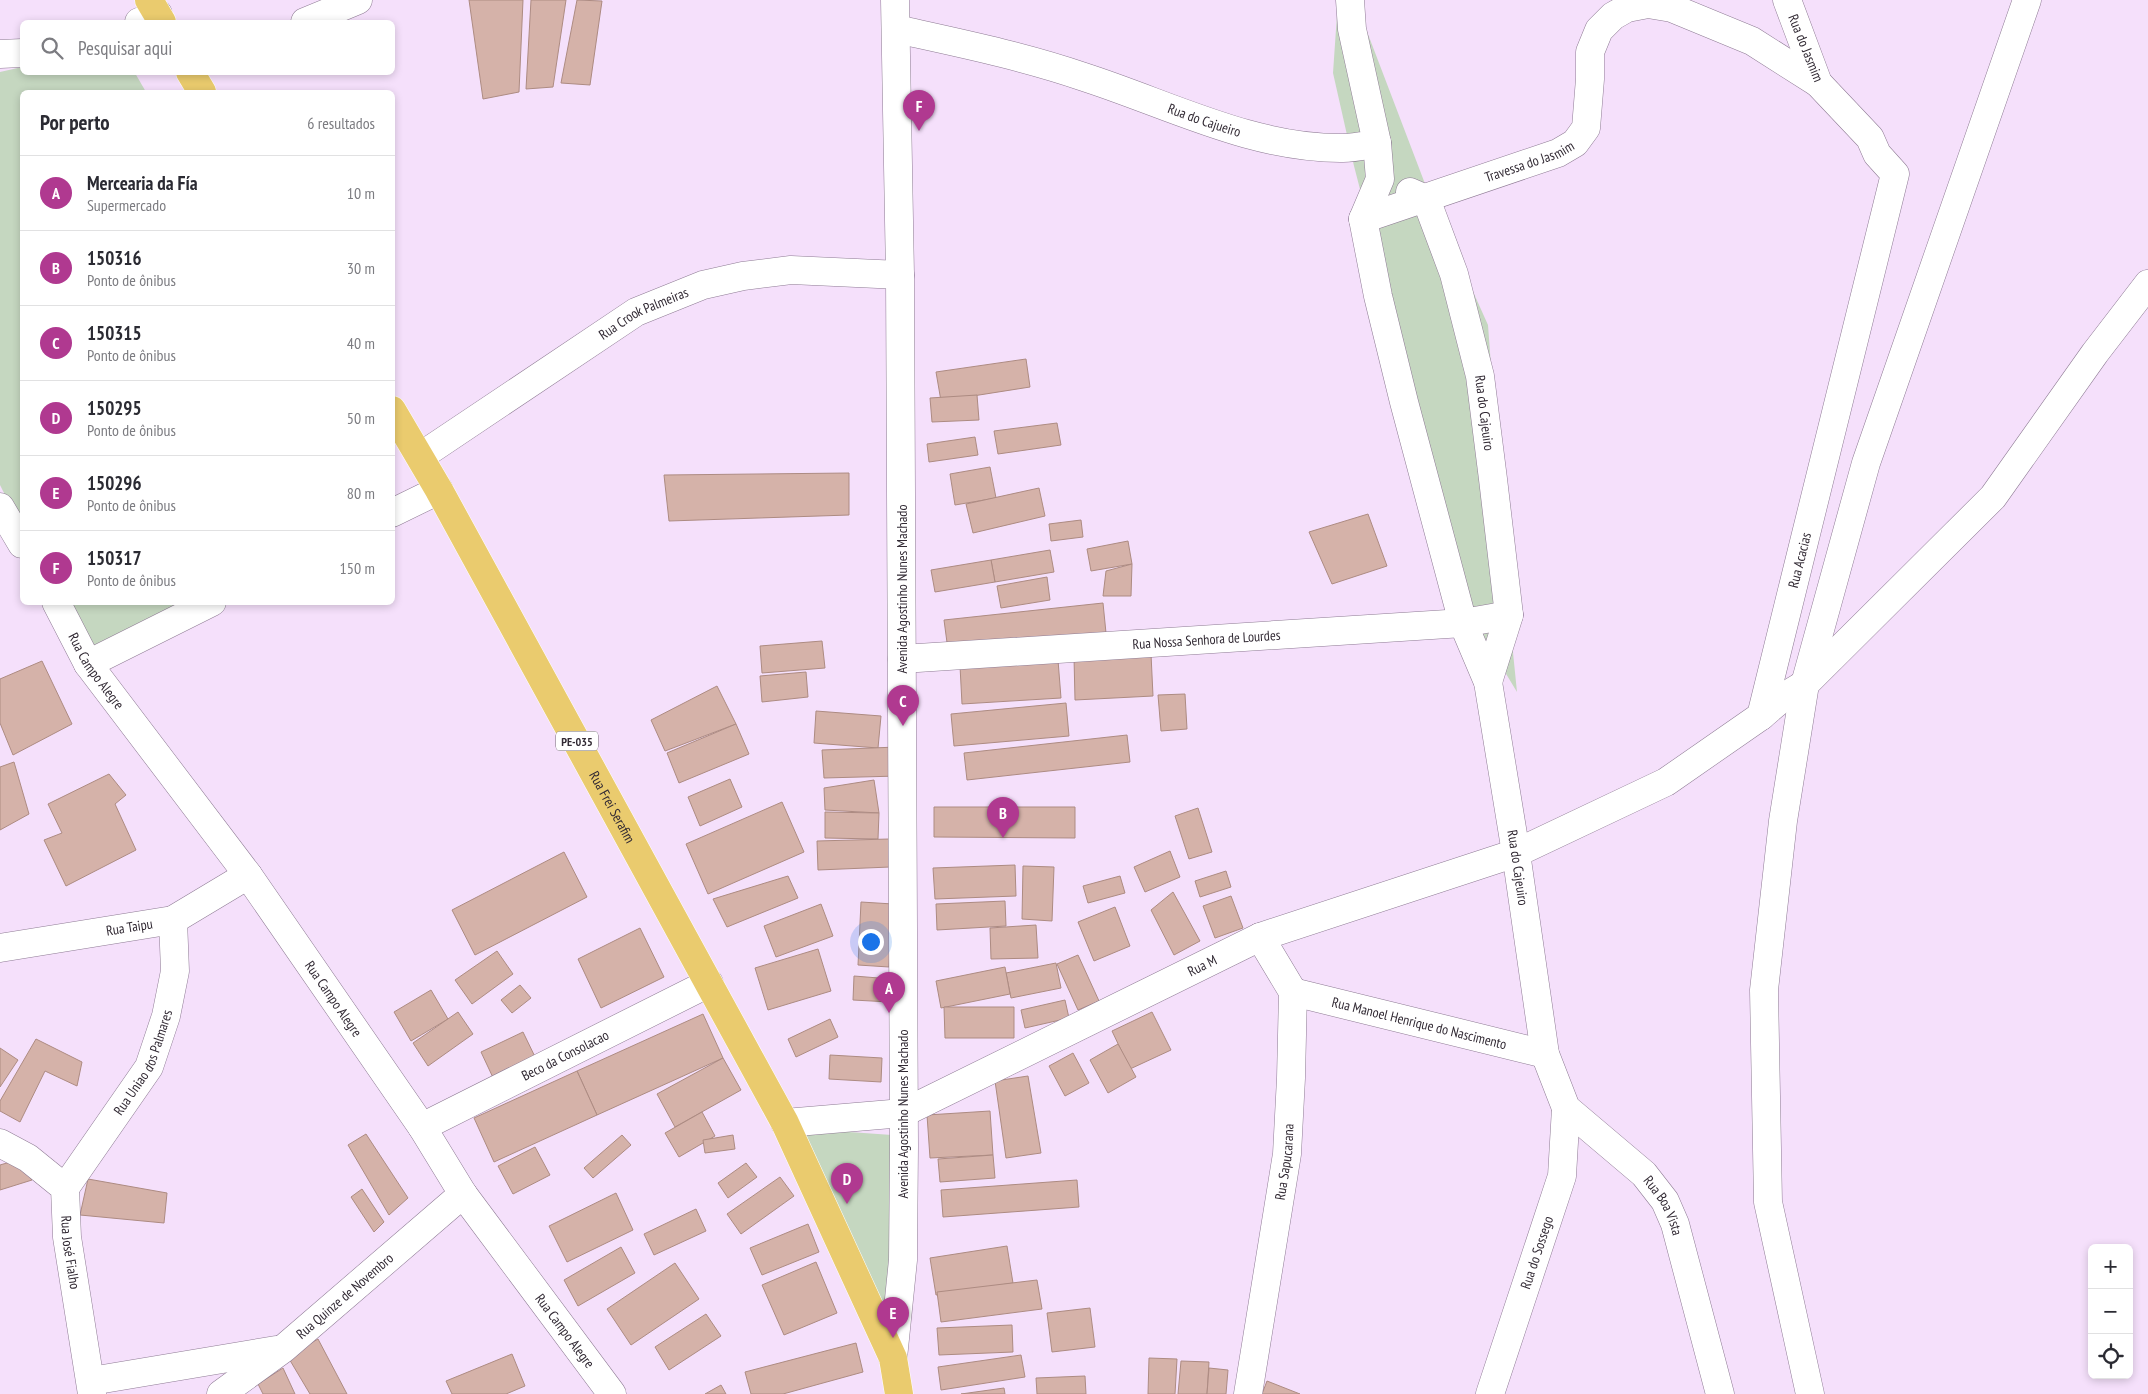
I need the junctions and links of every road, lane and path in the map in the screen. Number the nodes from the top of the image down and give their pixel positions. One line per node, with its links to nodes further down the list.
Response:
1 (358, 0): 6 (street)
2 (895, 0): 7 (street, Avenida Agostinho Nunes Machado)
3 (1350, 0): 14 (street)
4 (1786, 0): 11 (street, Rua do Jasmim)
5 (2027, 0): 33 (street)
6 (310, 20)
7 (896, 30): 14 (street, Rua do Cajueiro); 18 (street, Avenida Agostinho Nunes Machado)
8 (20, 53): 9 (street)
9 (0, 54)
10 (192, 75): 12 (main road)
11 (1818, 83): 13 (street, Rua do Jasmim); 16 (street, Travessa do Jasmim)
12 (201, 90)
13 (1870, 138): 34 (street, Rua Acacias)
14 (1377, 143): 15 (street)
15 (1380, 178): 16 (street); 17 (street)
16 (1426, 199): 17 (street, Travessa do Jasmim); 28 (street, Rua do Cajeuiro)
17 (1363, 219): 29 (street, Rua do Cajeuiro)
18 (900, 275): 21 (street, Rua Crook Palmeiras); 30 (street, Avenida Agostinho Nunes Machado)
19 (2148, 284): 33 (street)
20 (395, 415): 21 (main road, Rua Frei Serafim / PE-035)
21 (421, 456): 22 (main road, Rua Frei Serafim / PE-035)
22 (439, 490): 24 (street); 40 (main road, Rua Frei Serafim / PE-035)
23 (0, 507): 25 (street)
24 (395, 512)
25 (20, 541)
26 (58, 605): 31 (street, Rua Campo Alegre)
27 (206, 605): 31 (street)
28 (1509, 615): 29 (street, Rua Nossa Senhora de Lourdes); 32 (street, Rua do Cajeuiro)
29 (1463, 623): 30 (street, Rua Nossa Senhora de Lourdes); 32 (street, Rua do Cajeuiro)
30 (902, 660): 44 (street, Avenida Agostinho Nunes Machado)
31 (88, 664): 36 (street, Rua Campo Alegre)
32 (1488, 682): 35 (street, Rua do Cajeuiro)
33 (1806, 684): 34 (street); 59 (street)
34 (1761, 716): 35 (street)
35 (1516, 853): 38 (street, Rua M); 42 (street, Rua do Cajeuiro)
36 (248, 875): 37 (street, Rua Taipu); 46 (street, Rua Campo Alegre)
37 (173, 920): 39 (street, Rua Taipu); 48 (street, Rua Uniao dos Palmares)
38 (1260, 937): 41 (street); 44 (street, Rua M)
39 (0, 948)
40 (709, 983): 45 (main road, Rua Frei Serafim / PE-035); 46 (street, Beco da Consolacao)
41 (1293, 992): 42 (street, Rua Manoel Henrique do Nascimento); 56 (street, Rua Sapucarana)
42 (1545, 1054): 43 (street, Rua Boa Vista)
43 (1566, 1108): 57 (street, Rua do Sossego); 58 (street, Rua Boa Vista)
44 (903, 1113): 45 (street); 51 (street, Avenida Agostinho Nunes Machado)
45 (785, 1123): 51 (main road, PE-035)
46 (422, 1127): 49 (street, Rua Campo Alegre)
47 (0, 1143): 48 (street)
48 (65, 1188): 52 (street, Rua José Fialho)
49 (463, 1194): 50 (street, Rua Quinze de Novembro); 54 (street, Rua Campo Alegre)
50 (283, 1349): 52 (street); 53 (street, Rua Quinze de Novembro)
51 (893, 1358): 55 (main road, PE-035)
52 (92, 1387)
53 (221, 1394)
54 (612, 1394)
55 (899, 1394)
56 (1248, 1394)
57 (1490, 1394)
58 (1720, 1394)
59 (1810, 1394)

